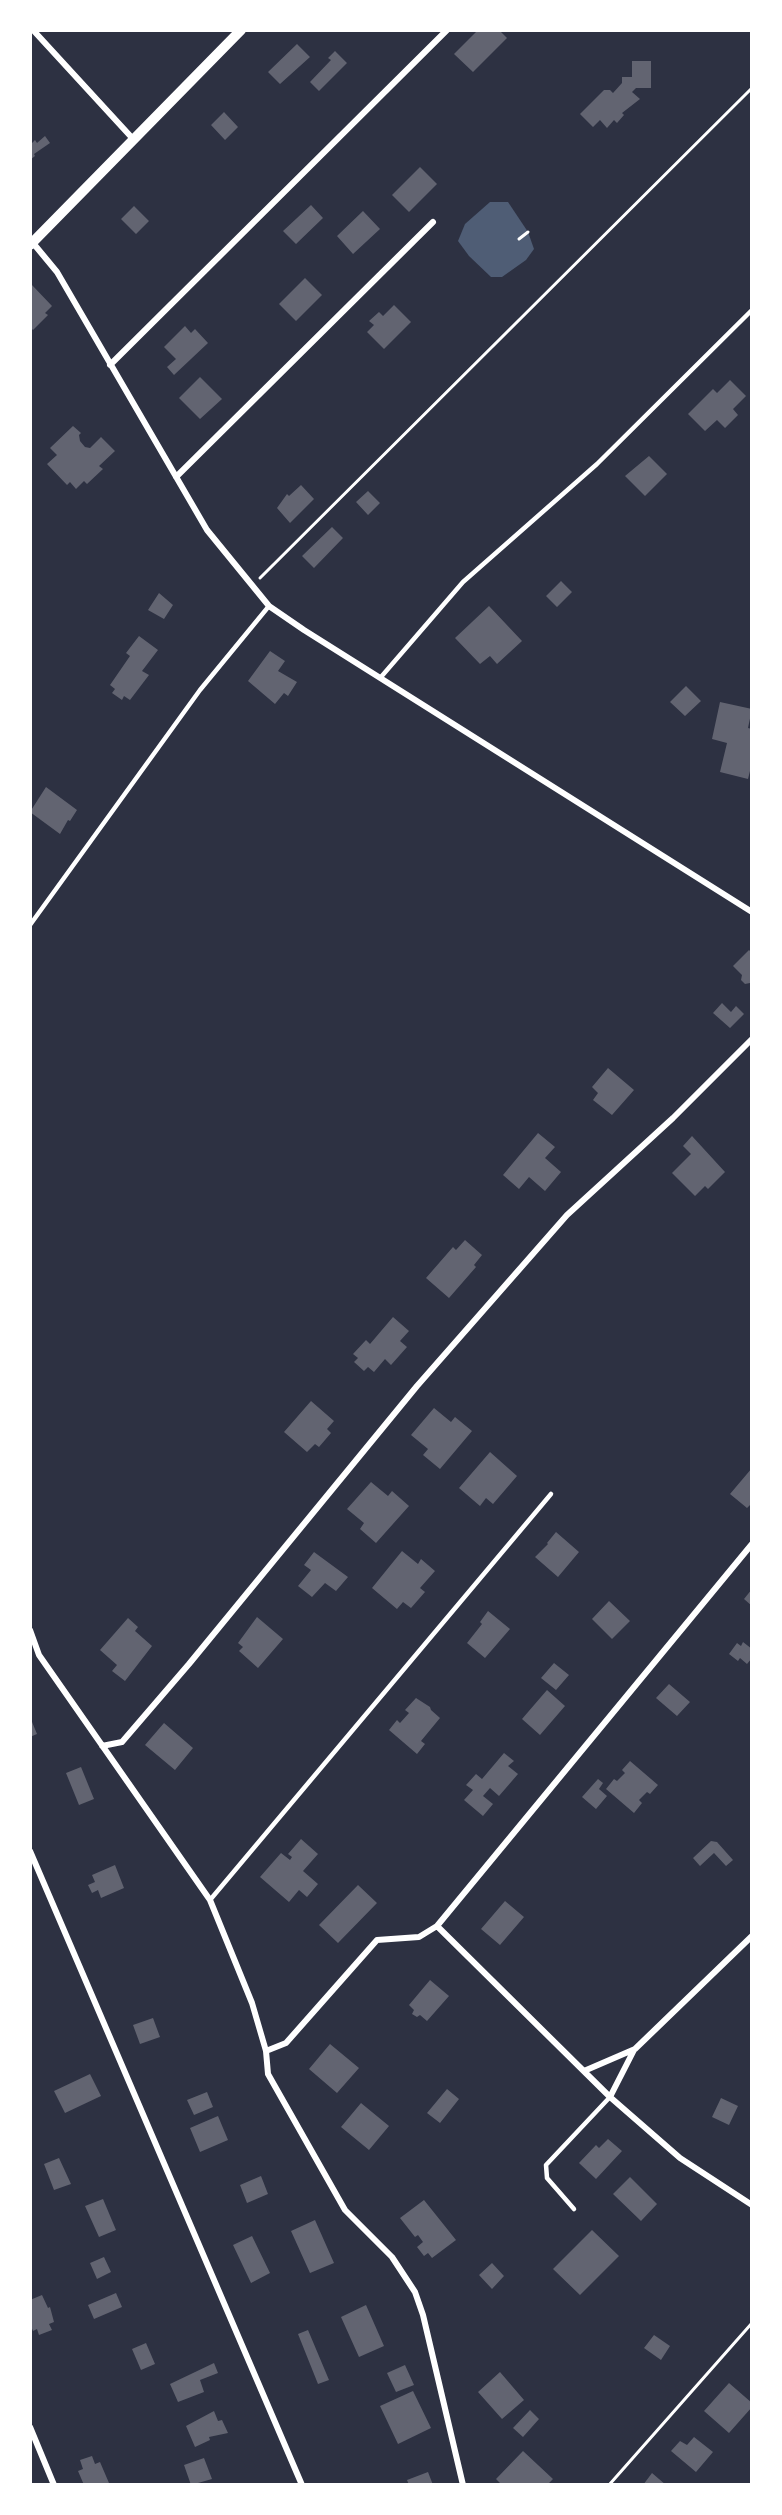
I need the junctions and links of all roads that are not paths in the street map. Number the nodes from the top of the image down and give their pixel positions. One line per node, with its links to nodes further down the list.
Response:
1 (33, 30): 4 (street)
2 (241, 30): 4 (street)
3 (447, 30): 8 (street)
4 (134, 140): 6 (street)
5 (433, 222): 9 (street)
6 (31, 244): 8 (street)
7 (752, 310): 11 (lane)
8 (110, 365): 9 (street)
9 (176, 477): 10 (street)
10 (268, 606): 11 (street); 13 (lane)
11 (381, 677): 12 (street)
12 (751, 910)
13 (30, 925)
14 (752, 1039): 18 (street)
15 (551, 1494): 20 (lane)
16 (752, 1544): 21 (street)
17 (30, 1630): 18 (street)
18 (102, 1746): 20 (street)
19 (30, 1851): 31 (street)
20 (210, 1900): 24 (street)
21 (437, 1926): 24 (street); 25 (street)
22 (752, 1936): 23 (street)
23 (635, 2049): 25 (street); 26 (street)
24 (266, 2051): 32 (street)
25 (584, 2071): 26 (street)
26 (610, 2097): 27 (street); 28 (lane)
27 (752, 2205)
28 (574, 2209)
29 (30, 2427): 30 (street)
30 (54, 2485)
31 (302, 2485)
32 (463, 2485)

